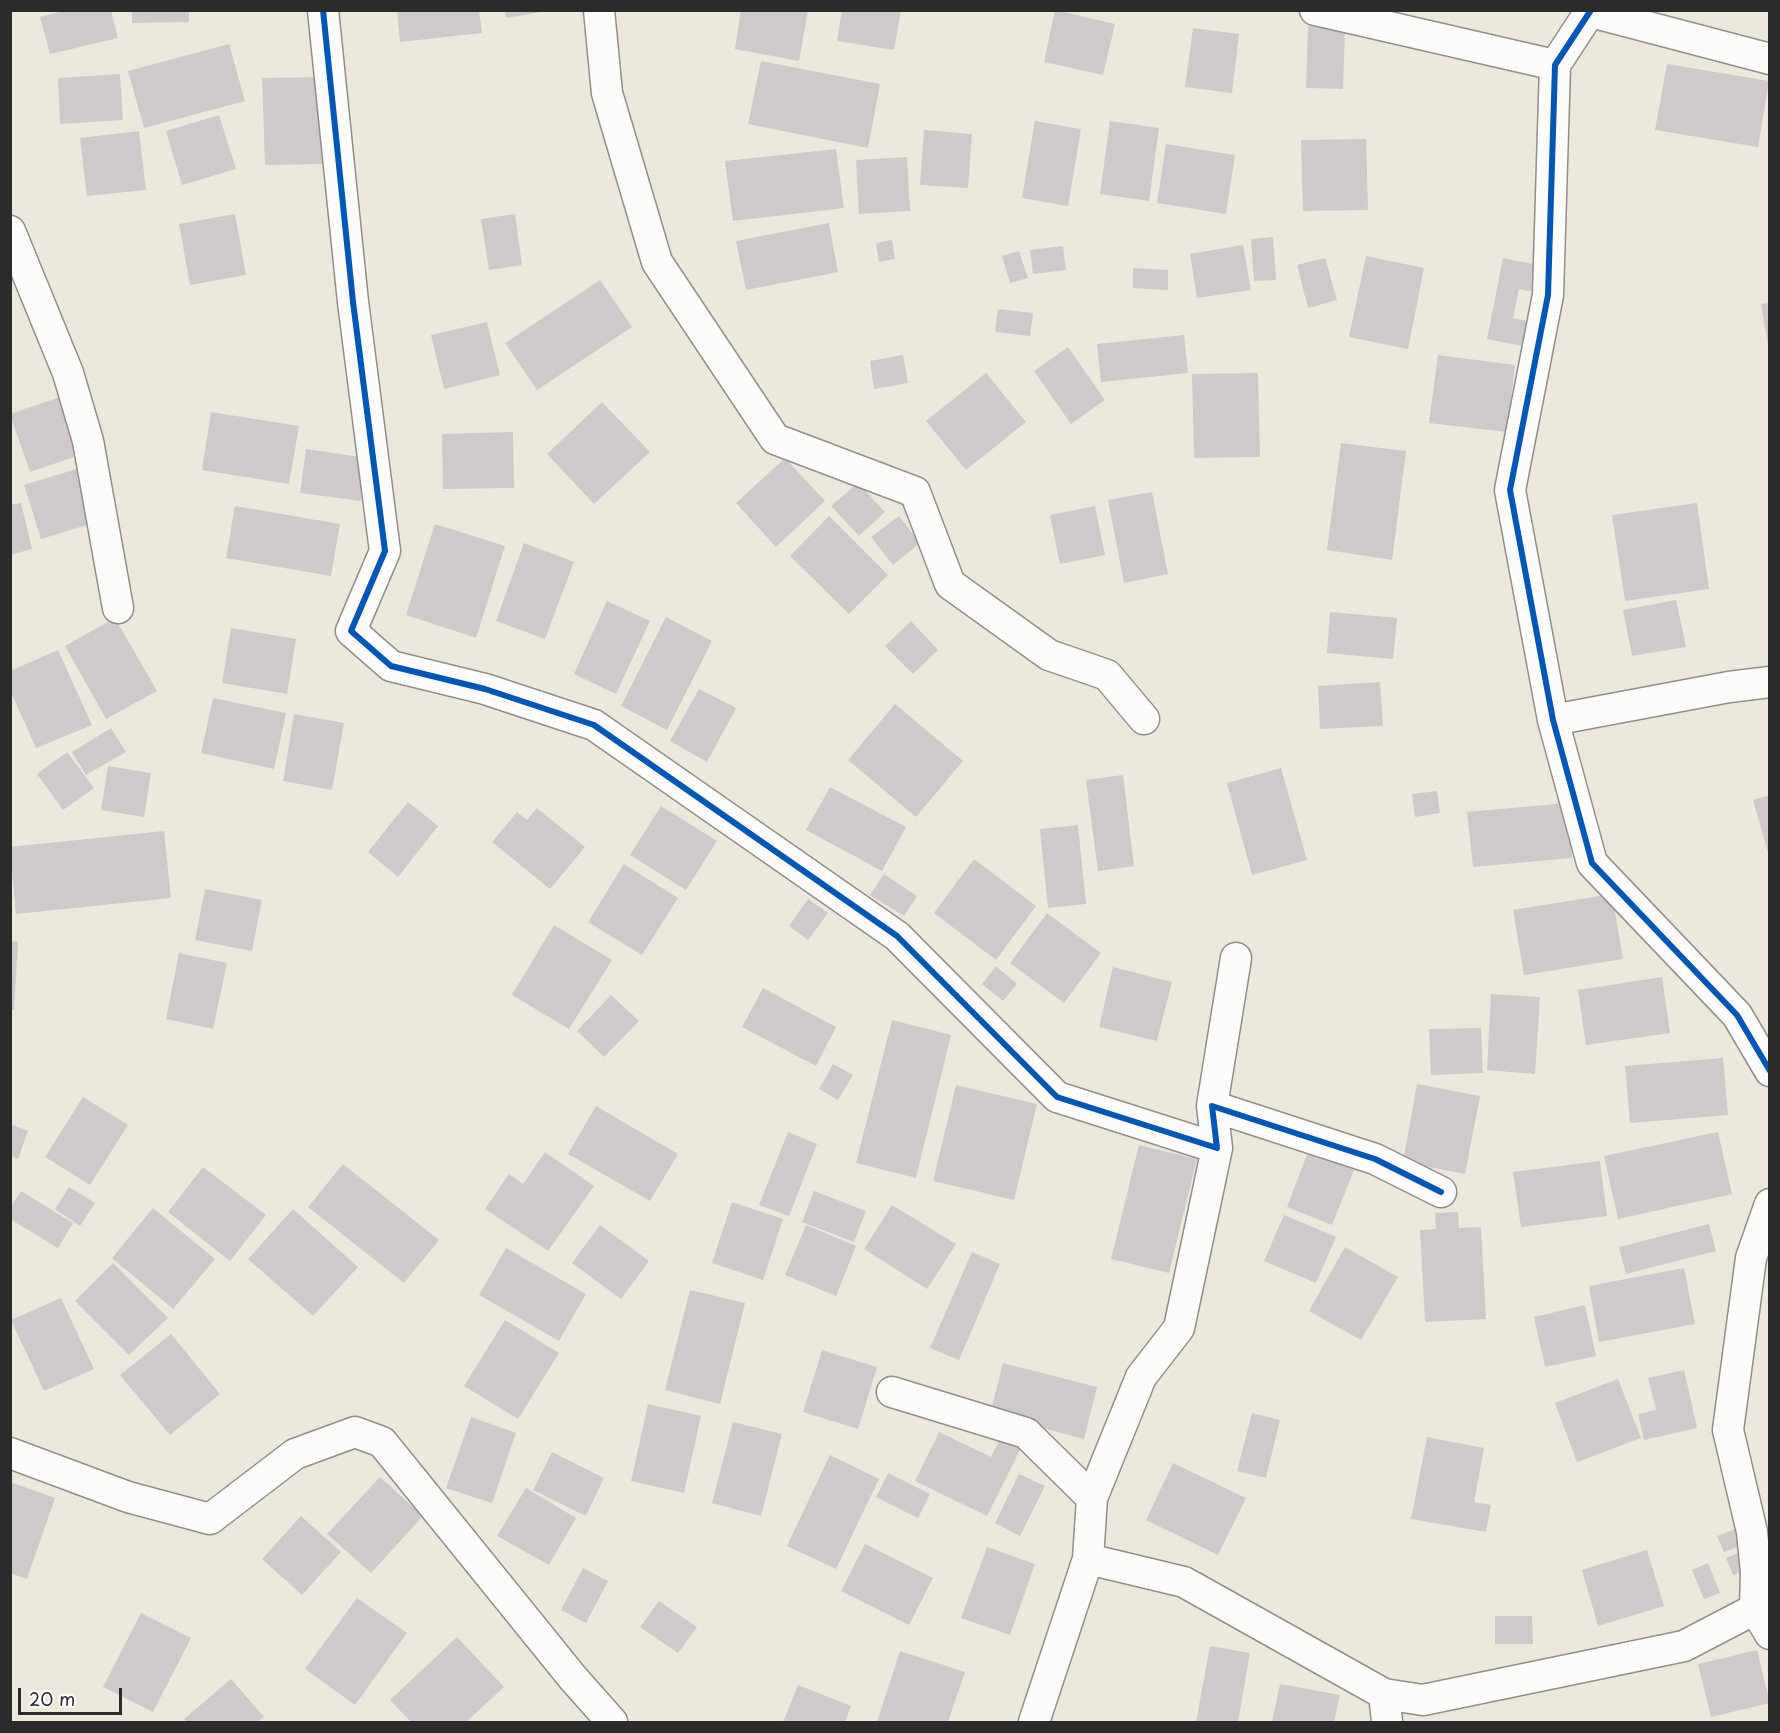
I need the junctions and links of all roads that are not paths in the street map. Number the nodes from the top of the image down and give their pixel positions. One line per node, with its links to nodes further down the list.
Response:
1 (323, 10): 15 (street)
2 (599, 10): 10 (street)
3 (1315, 10): 6 (street)
4 (1591, 11): 5 (street); 6 (street)
5 (1770, 59)
6 (1555, 65): 11 (street)
7 (10, 231): 8 (street)
8 (118, 608)
9 (1770, 682): 11 (street)
10 (1144, 719)
11 (1553, 720): 13 (street)
12 (1236, 958): 14 (street)
13 (1770, 1071)
14 (1212, 1106): 15 (street); 16 (street)
15 (1217, 1148): 20 (street)
16 (1442, 1192)
17 (1770, 1204): 22 (street)
18 (892, 1392): 20 (street)
19 (10, 1453): 24 (street)
20 (1092, 1498): 21 (street)
21 (1088, 1559): 23 (street); 25 (street)
22 (1762, 1622): 23 (street)
23 (1385, 1708)
24 (612, 1722)
25 (1034, 1722)

